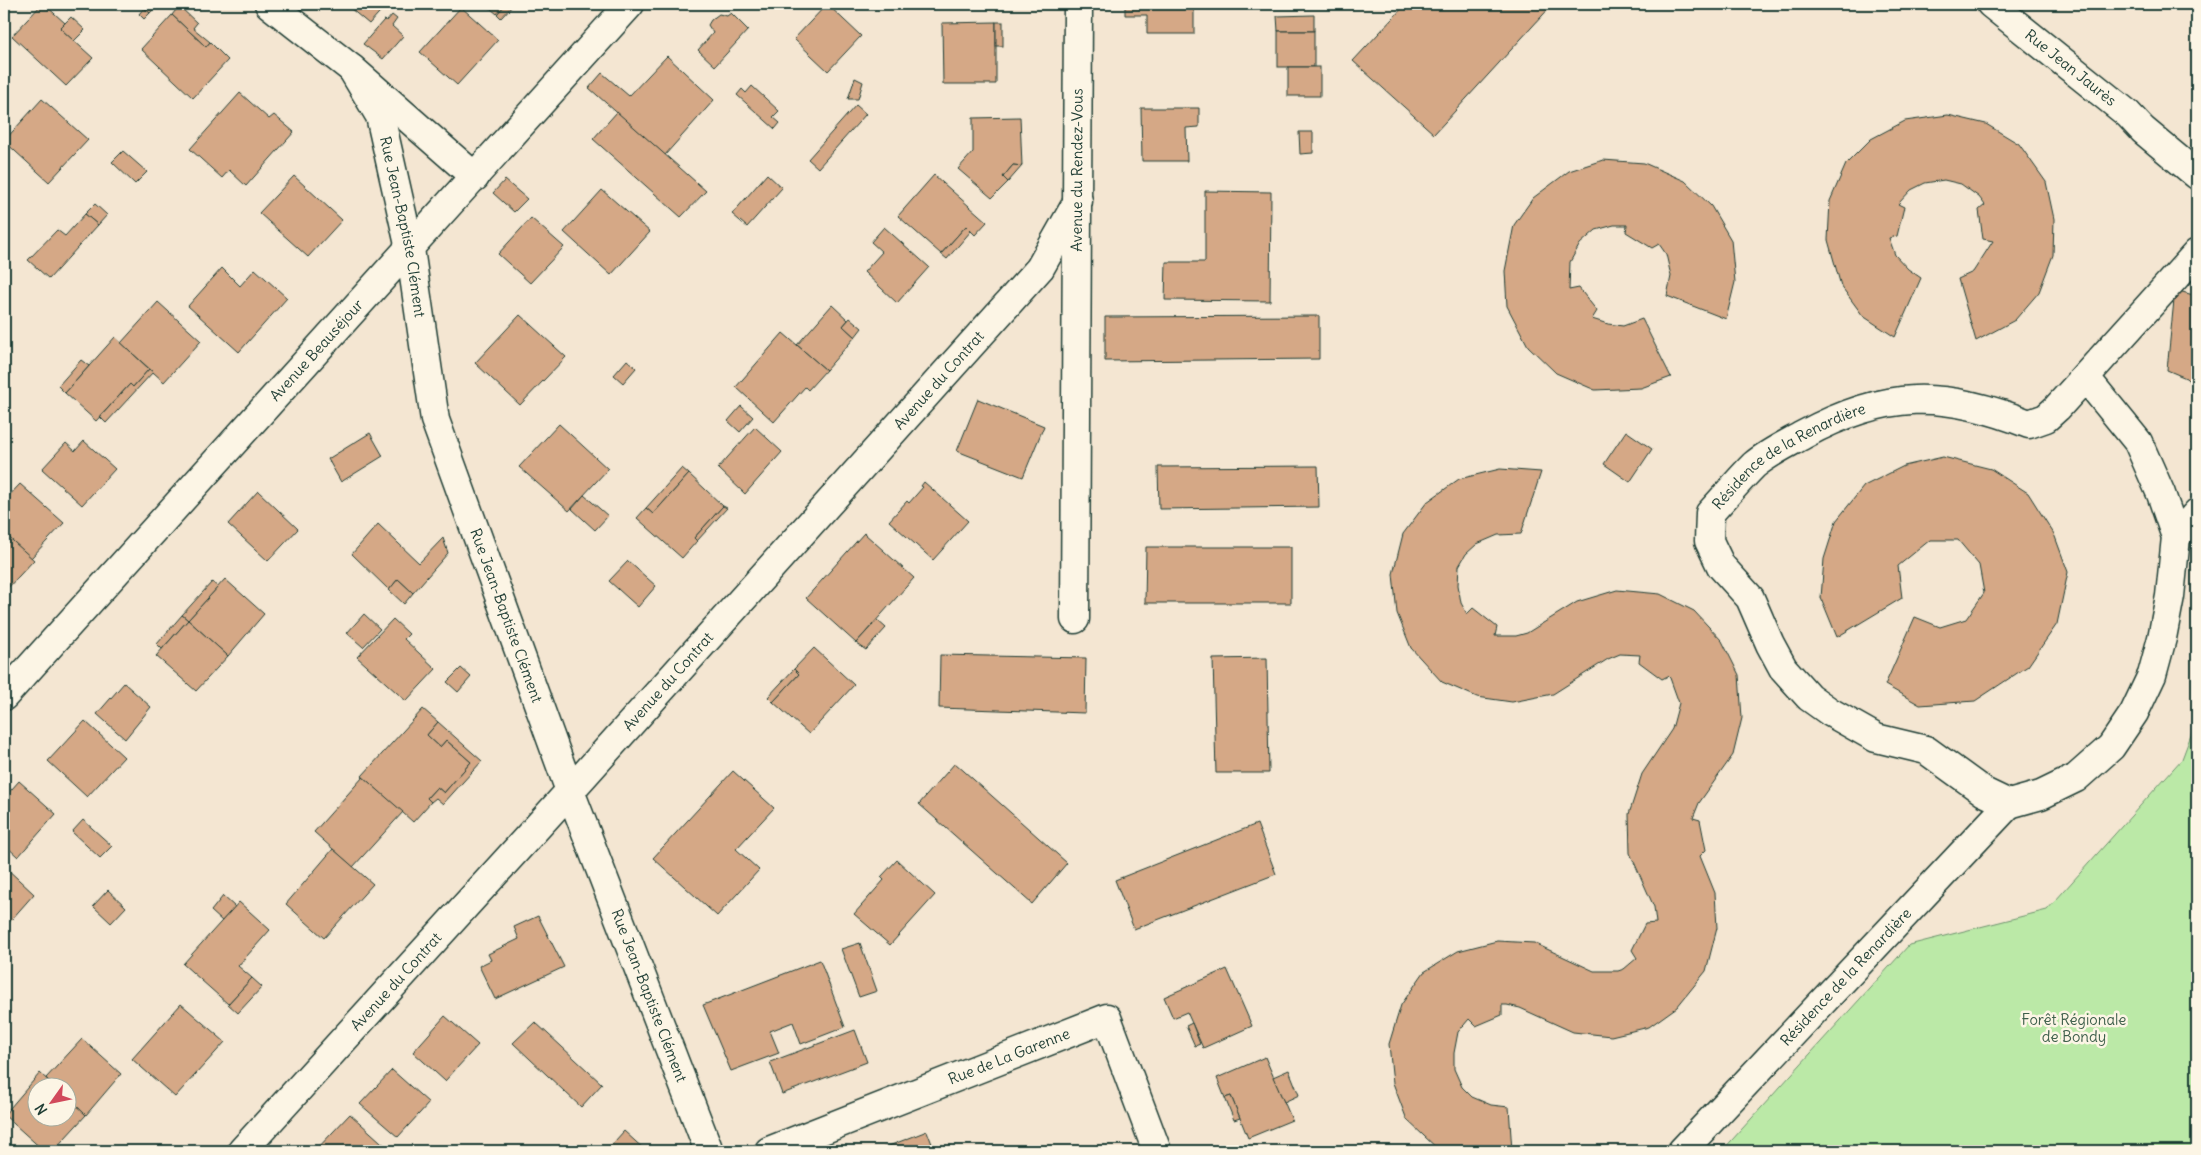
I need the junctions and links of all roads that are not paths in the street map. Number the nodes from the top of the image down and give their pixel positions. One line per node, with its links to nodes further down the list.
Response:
1 (269, 4): 5 (street, Rue Jean-Baptiste Clément)
2 (630, 4): 9 (street, Avenue Beauséjour)
3 (1078, 4): 10 (street, Avenue du Rendez-Vous)
4 (1990, 4): 6 (street, Rue Jean Jaurès)
5 (352, 69): 9 (street, Rue Jean-Baptiste Clément); 11 (street, Rue Jean-Baptiste Clément)
6 (2128, 114): 7 (street, Rue Jean Jaurès); 8 (street, Rue Jean Jaurès)
7 (2197, 148)
8 (2197, 174)
9 (474, 177): 11 (street, Avenue Beauséjour)
10 (1078, 201): 16 (street, Avenue du Rendez-Vous); 18 (street, Avenue du Contrat)
11 (410, 248): 17 (street, Avenue Beauséjour); 18 (street, Rue Jean-Baptiste Clément)
12 (2197, 253): 13 (street, Résidence de la Renardière)
13 (2086, 378): 15 (street); 19 (street, Résidence de la Renardière)
14 (2197, 513): 15 (street)
15 (2176, 537): 19 (street)
16 (1075, 619)
17 (4, 696)
18 (570, 791): 21 (street, Avenue du Contrat); 22 (street, Rue Jean-Baptiste Clément)
19 (2009, 804): 24 (street, Résidence de la Renardière)
20 (773, 1150): 23 (street, Rue de La Garenne)
21 (242, 1151)
22 (709, 1151)
23 (1157, 1151)
24 (1682, 1151)

